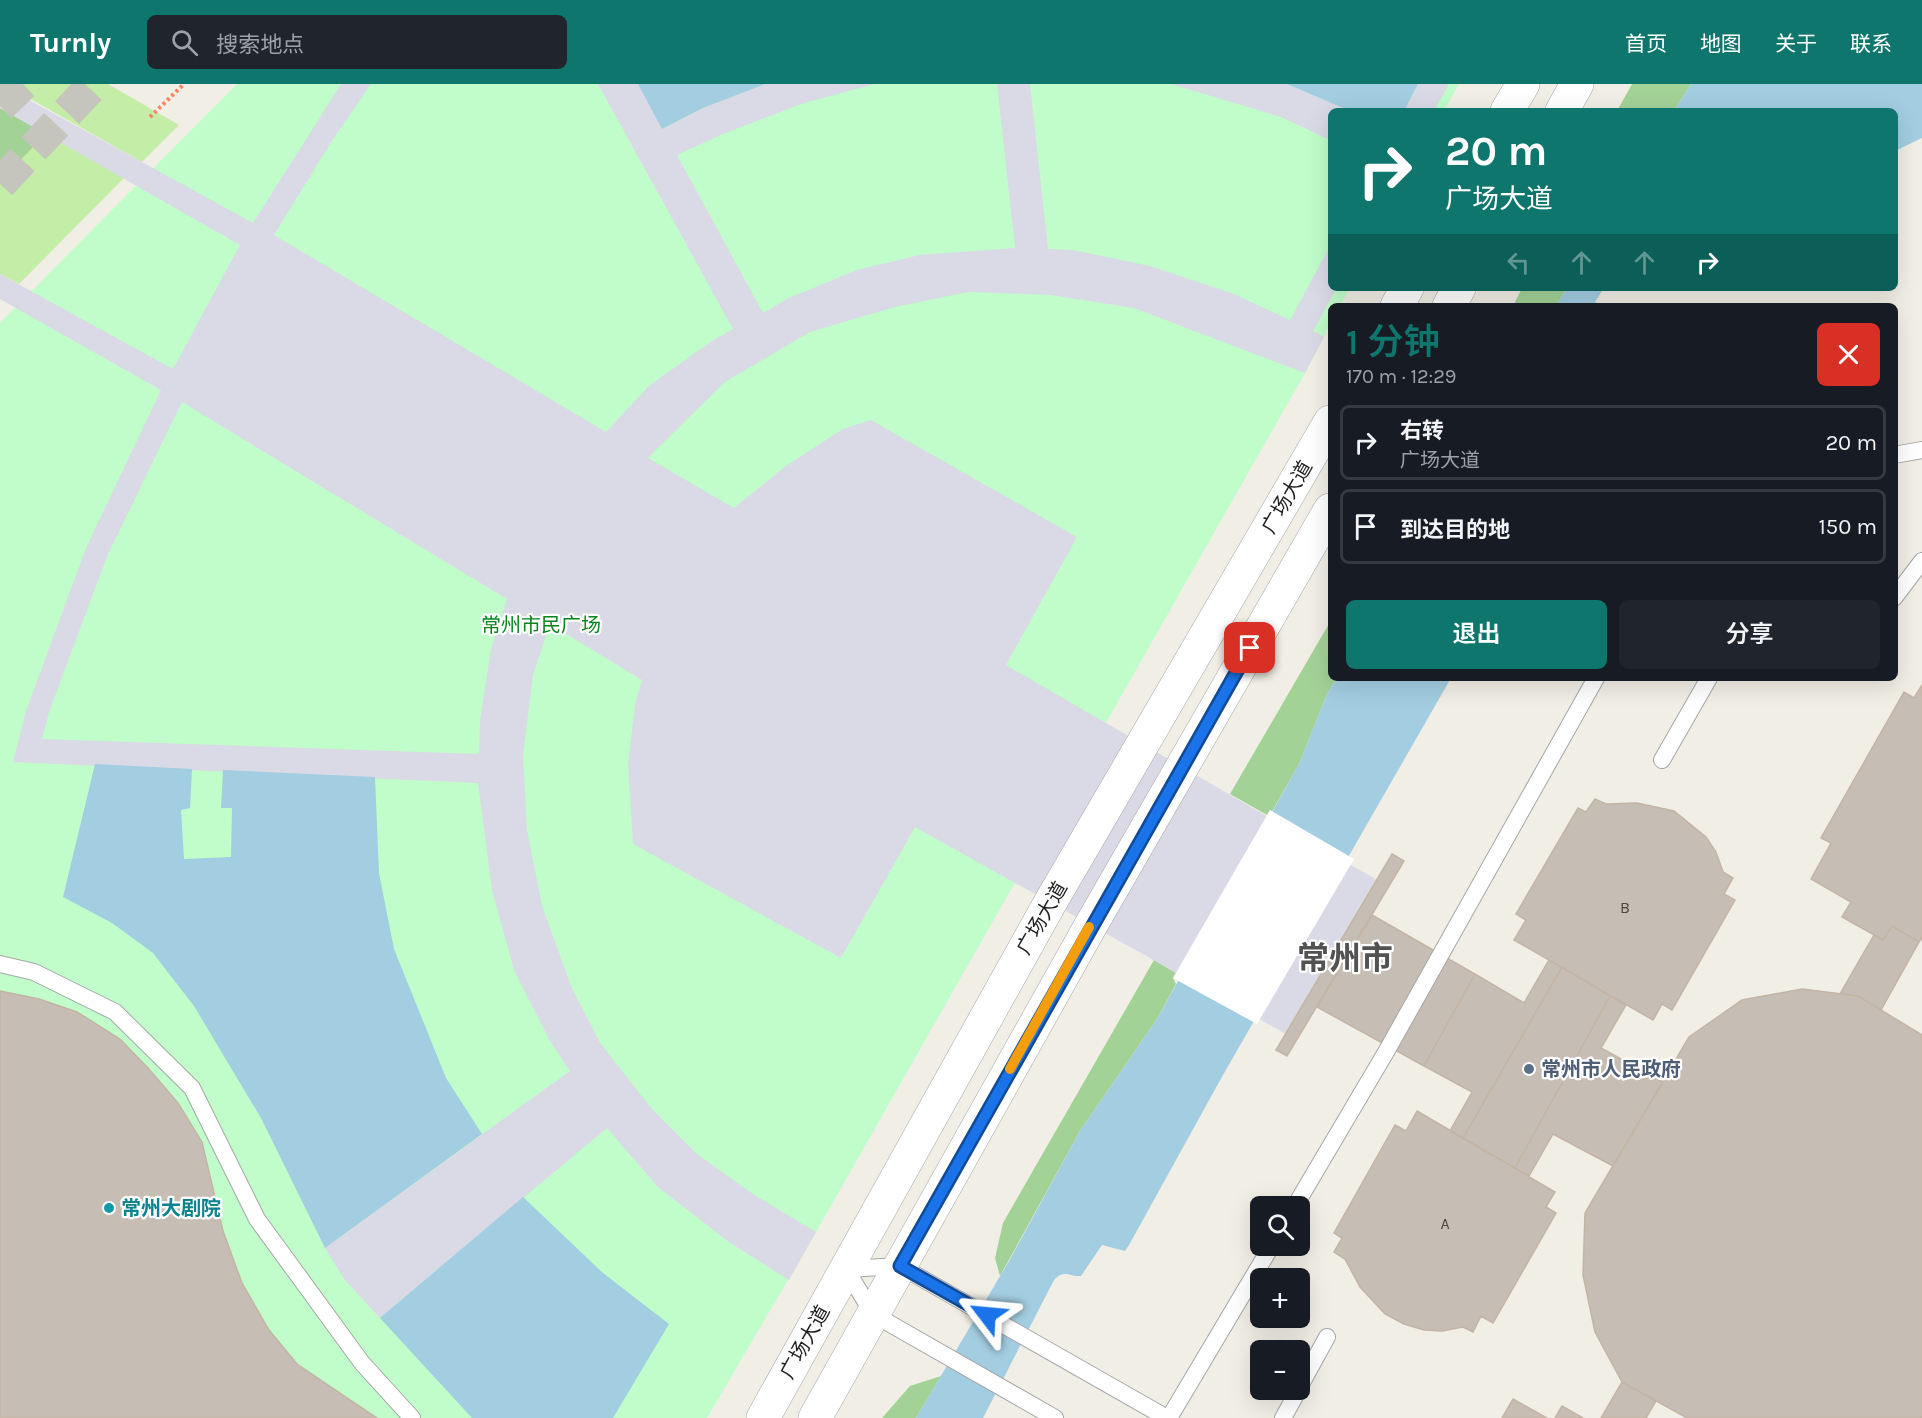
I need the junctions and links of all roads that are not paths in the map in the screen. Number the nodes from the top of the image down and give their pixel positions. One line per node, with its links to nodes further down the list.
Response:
1 (1523, 84): 3 (street)
2 (1577, 84): 4 (street)
3 (1510, 108)
4 (1564, 108)
5 (1328, 425): 18 (street, 广场大道)
6 (1922, 450): 7 (lane)
7 (1898, 454)
8 (1328, 513): 17 (street)
9 (1922, 561): 10 (lane)
10 (1898, 593)
11 (1594, 681): 15 (lane)
12 (1706, 681): 13 (lane)
13 (1662, 760)
14 (0, 964): 23 (lane)
15 (1301, 1196)
16 (1265, 1256): 27 (lane)
17 (900, 1266): 18 (lane); 19 (street); 27 (lane)
18 (846, 1269): 19 (lane); 24 (street, 广场大道)
19 (873, 1314): 25 (street); 26 (lane)
20 (1327, 1337): 21 (lane)
21 (1310, 1369)
22 (1293, 1400): 28 (lane)
23 (412, 1418)
24 (763, 1418)
25 (815, 1418)
26 (1055, 1418)
27 (1168, 1418)
28 (1283, 1418)

